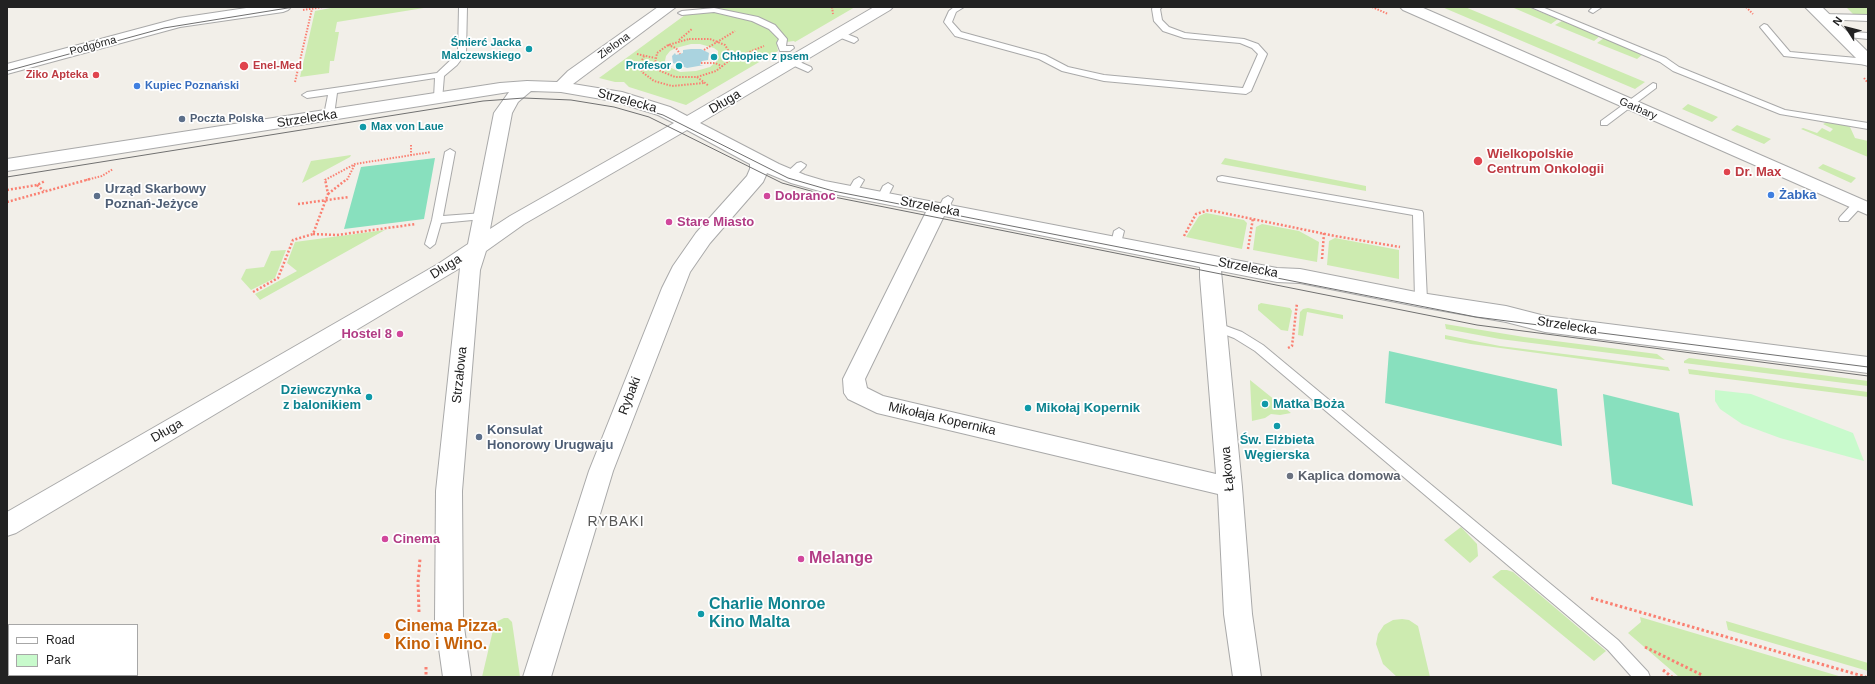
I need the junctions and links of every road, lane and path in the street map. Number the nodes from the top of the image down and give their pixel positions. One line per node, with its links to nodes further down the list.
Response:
1 (283, 7): 30 (street, Podgórna)
2 (323, 7): 9 (path)
3 (463, 7): 32 (lane)
4 (885, 7): 25 (street, Długa)
5 (960, 7): 6 (lane)
6 (1158, 7)
7 (1408, 7): 44 (street, Garbary)
8 (1535, 7): 31 (lane)
9 (312, 9): 11 (path); 38 (path)
10 (674, 9): 17 (lane); 39 (street, Zielona)
11 (303, 10)
12 (1818, 12): 13 (lane); 15 (street)
13 (1868, 18)
14 (1764, 27): 27 (lane)
15 (1841, 34): 16 (lane); 27 (street)
16 (1868, 36)
17 (783, 39): 25 (lane); 26 (path)
18 (668, 45): 22 (path); 24 (path); 26 (path)
19 (711, 46): 20 (path)
20 (704, 50)
21 (633, 53): 23 (path)
22 (680, 54)
23 (644, 56): 24 (path); 35 (path)
24 (655, 58): 34 (path)
25 (799, 58): 46 (street, Długa)
26 (730, 60): 29 (path)
27 (1868, 61)
28 (701, 63): 29 (path)
29 (724, 67): 34 (path)
30 (7, 69)
31 (1676, 69): 33 (lane); 48 (lane)
32 (440, 75): 41 (lane); 43 (lane)
33 (1668, 75)
34 (697, 77): 35 (path)
35 (704, 82): 40 (path)
36 (527, 86): 39 (street, Strzelecka); 43 (street, Strzelecka); 68 (street, Strzałowa)
37 (1653, 86): 44 (lane)
38 (294, 87)
39 (561, 87): 46 (street, Strzelecka)
40 (713, 89)
41 (333, 92): 42 (lane); 45 (lane)
42 (307, 95)
43 (439, 98): 45 (street, Strzelecka)
44 (1628, 104): 47 (lane); 67 (street, Garbary)
45 (329, 115): 54 (street, Strzelecka)
46 (687, 123): 52 (street, Strzelecka); 74 (street, Długa)
47 (1604, 123)
48 (1868, 126)
49 (411, 145): 51 (path)
50 (450, 152): 51 (path); 70 (lane)
51 (411, 155): 53 (path)
52 (759, 162): 66 (street, Strzelecka); 93 (street, Rybaki)
53 (355, 164): 61 (path); 61 (path)
54 (7, 166)
55 (119, 166): 60 (path)
56 (48, 179): 58 (path)
57 (1222, 179): 78 (lane)
58 (37, 185): 59 (path); 60 (path)
59 (7, 190)
60 (44, 192): 64 (path)
61 (328, 194): 63 (path)
62 (349, 197): 63 (path)
63 (326, 201): 65 (path); 71 (path)
64 (7, 202)
65 (298, 204)
66 (943, 205): 76 (street, Strzelecka); 83 (street, Mikołaja Kopernika)
67 (1863, 207): 69 (lane)
68 (483, 216): 70 (lane); 74 (street, Strzałowa)
69 (1844, 219)
70 (437, 220): 71 (path); 73 (lane)
71 (313, 234): 77 (path)
72 (1182, 239): 75 (path)
73 (430, 244)
74 (477, 247): 84 (street, Długa); 92 (street, Strzałowa)
75 (1405, 247)
76 (1211, 261): 78 (street, Strzelecka); 80 (street, Łąkowa)
77 (253, 292)
78 (1421, 300): 82 (street, Strzelecka)
79 (1297, 303): 81 (path)
80 (1215, 326): 81 (lane); 83 (street, Łąkowa)
81 (1268, 356): 95 (lane)
82 (1868, 365)
83 (1230, 487): 94 (street, Łąkowa)
84 (7, 525)
85 (420, 551): 87 (path)
86 (1587, 597): 96 (path)
87 (420, 617)
88 (1638, 643): 90 (path)
89 (426, 662): 91 (path)
90 (1702, 675)
91 (426, 677)
92 (457, 677)
93 (537, 677)
94 (1247, 677)
95 (1642, 677)
96 (1866, 677)

